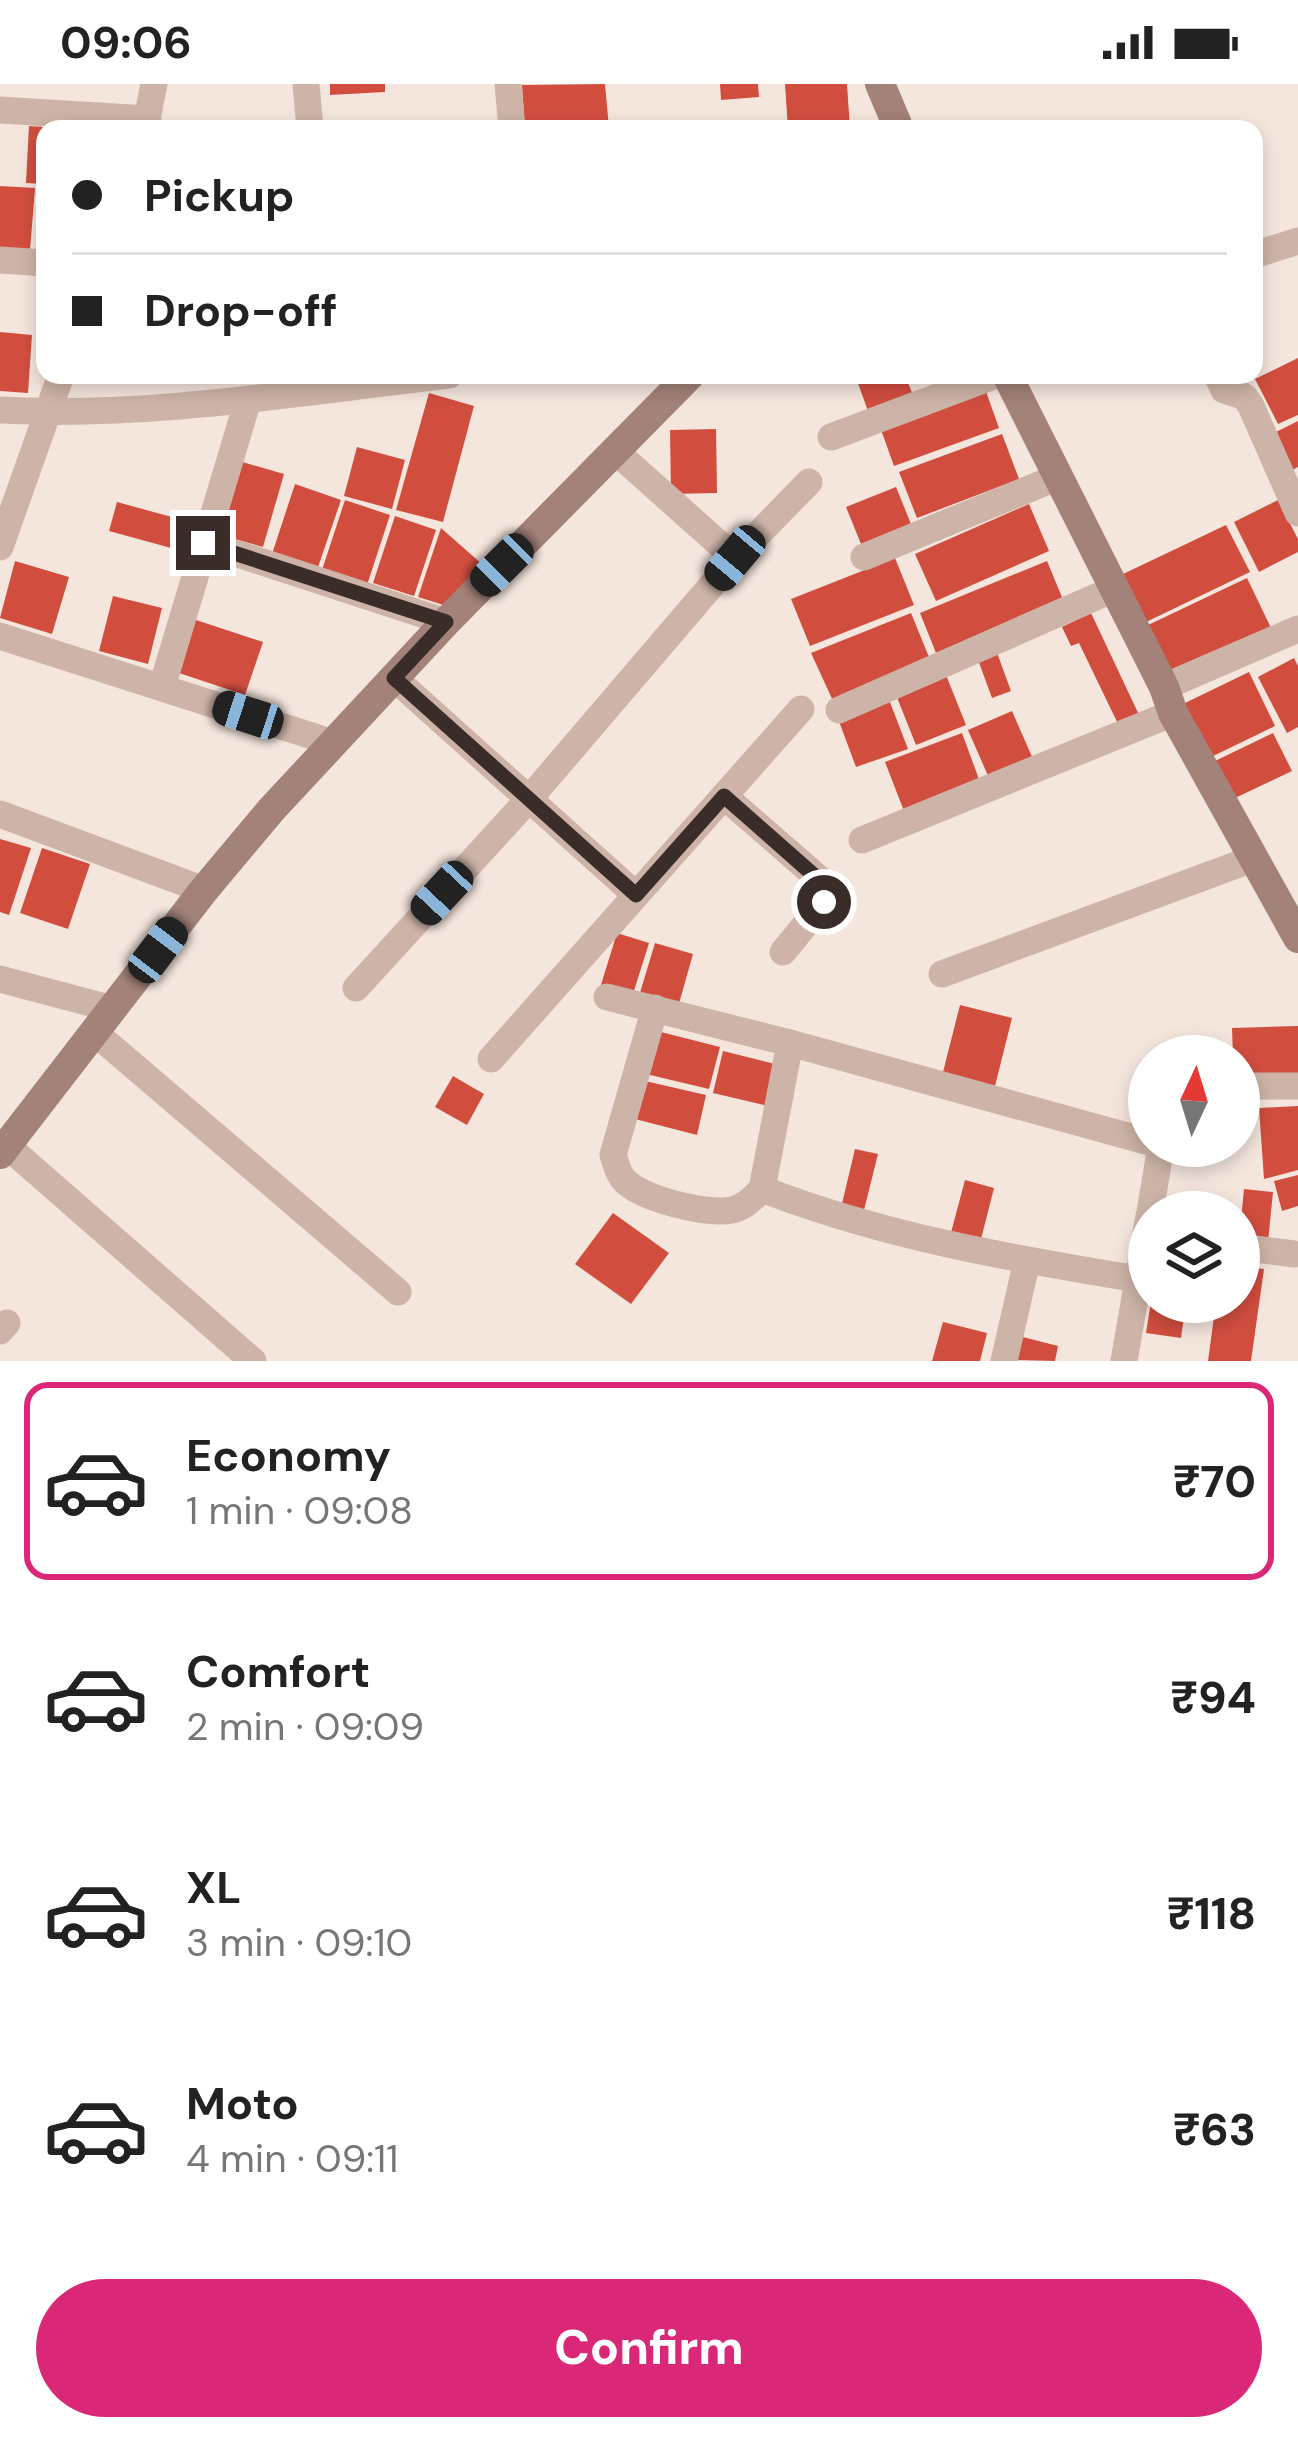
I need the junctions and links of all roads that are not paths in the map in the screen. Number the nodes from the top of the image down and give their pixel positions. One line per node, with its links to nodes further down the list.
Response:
1 (154, 84): 7 (street)
2 (306, 84): 8 (street)
3 (508, 84): 9 (street)
4 (880, 84): 10 (street)
5 (0, 110): 6 (street)
6 (105, 120)
7 (148, 120)
8 (309, 120)
9 (511, 120)
10 (895, 120)
11 (1298, 241): 12 (street)
12 (1263, 252)
13 (0, 260): 14 (street)
14 (36, 262)
15 (58, 384): 23 (street)
16 (325, 384): 21 (street)
17 (682, 384): 25 (street)
18 (972, 384): 24 (street)
19 (1012, 384): 26 (street)
20 (1221, 384): 28 (street)
21 (248, 400): 23 (street); 29 (street)
22 (0, 410): 23 (street)
23 (48, 412): 30 (street)
24 (831, 437)
25 (615, 451): 32 (street); 34 (street)
26 (1058, 477): 31 (street); 33 (street)
27 (808, 482): 32 (street)
28 (1298, 513)
29 (203, 543): 34 (street); 38 (street)
30 (0, 547)
31 (864, 557)
32 (735, 558): 44 (street)
33 (1114, 589): 39 (street); 41 (street)
34 (446, 622): 37 (street)
35 (1298, 629): 39 (street)
36 (0, 636): 38 (street)
37 (394, 678): 42 (street); 44 (street)
38 (161, 687): 42 (street)
39 (1168, 700): 46 (street); 47 (street)
40 (801, 709): 43 (street)
41 (839, 710)
42 (334, 742): 48 (street)
43 (724, 796): 49 (street); 51 (street)
44 (529, 799): 49 (street); 54 (street)
45 (0, 814): 48 (street)
46 (862, 840)
47 (1255, 858): 50 (street); 52 (street)
48 (204, 890): 57 (street)
49 (636, 895): 59 (street)
50 (1298, 938)
51 (783, 952)
52 (942, 974)
53 (0, 979): 57 (street)
54 (356, 988)
55 (607, 997): 56 (street)
56 (655, 1008): 58 (street); 64 (street)
57 (104, 1020): 63 (street); 69 (street)
58 (790, 1042): 62 (street); 64 (street)
59 (491, 1059)
60 (1260, 1086): 61 (street)
61 (1298, 1086)
62 (1128, 1136)
63 (3, 1150): 71 (street)
64 (762, 1189): 67 (street)
65 (1260, 1250): 66 (street)
66 (1294, 1254)
67 (1027, 1261): 68 (street); 72 (street)
68 (1128, 1278)
69 (398, 1292)
70 (1130, 1323): 73 (street)
71 (253, 1361)
72 (1004, 1361)
73 (1124, 1361)

